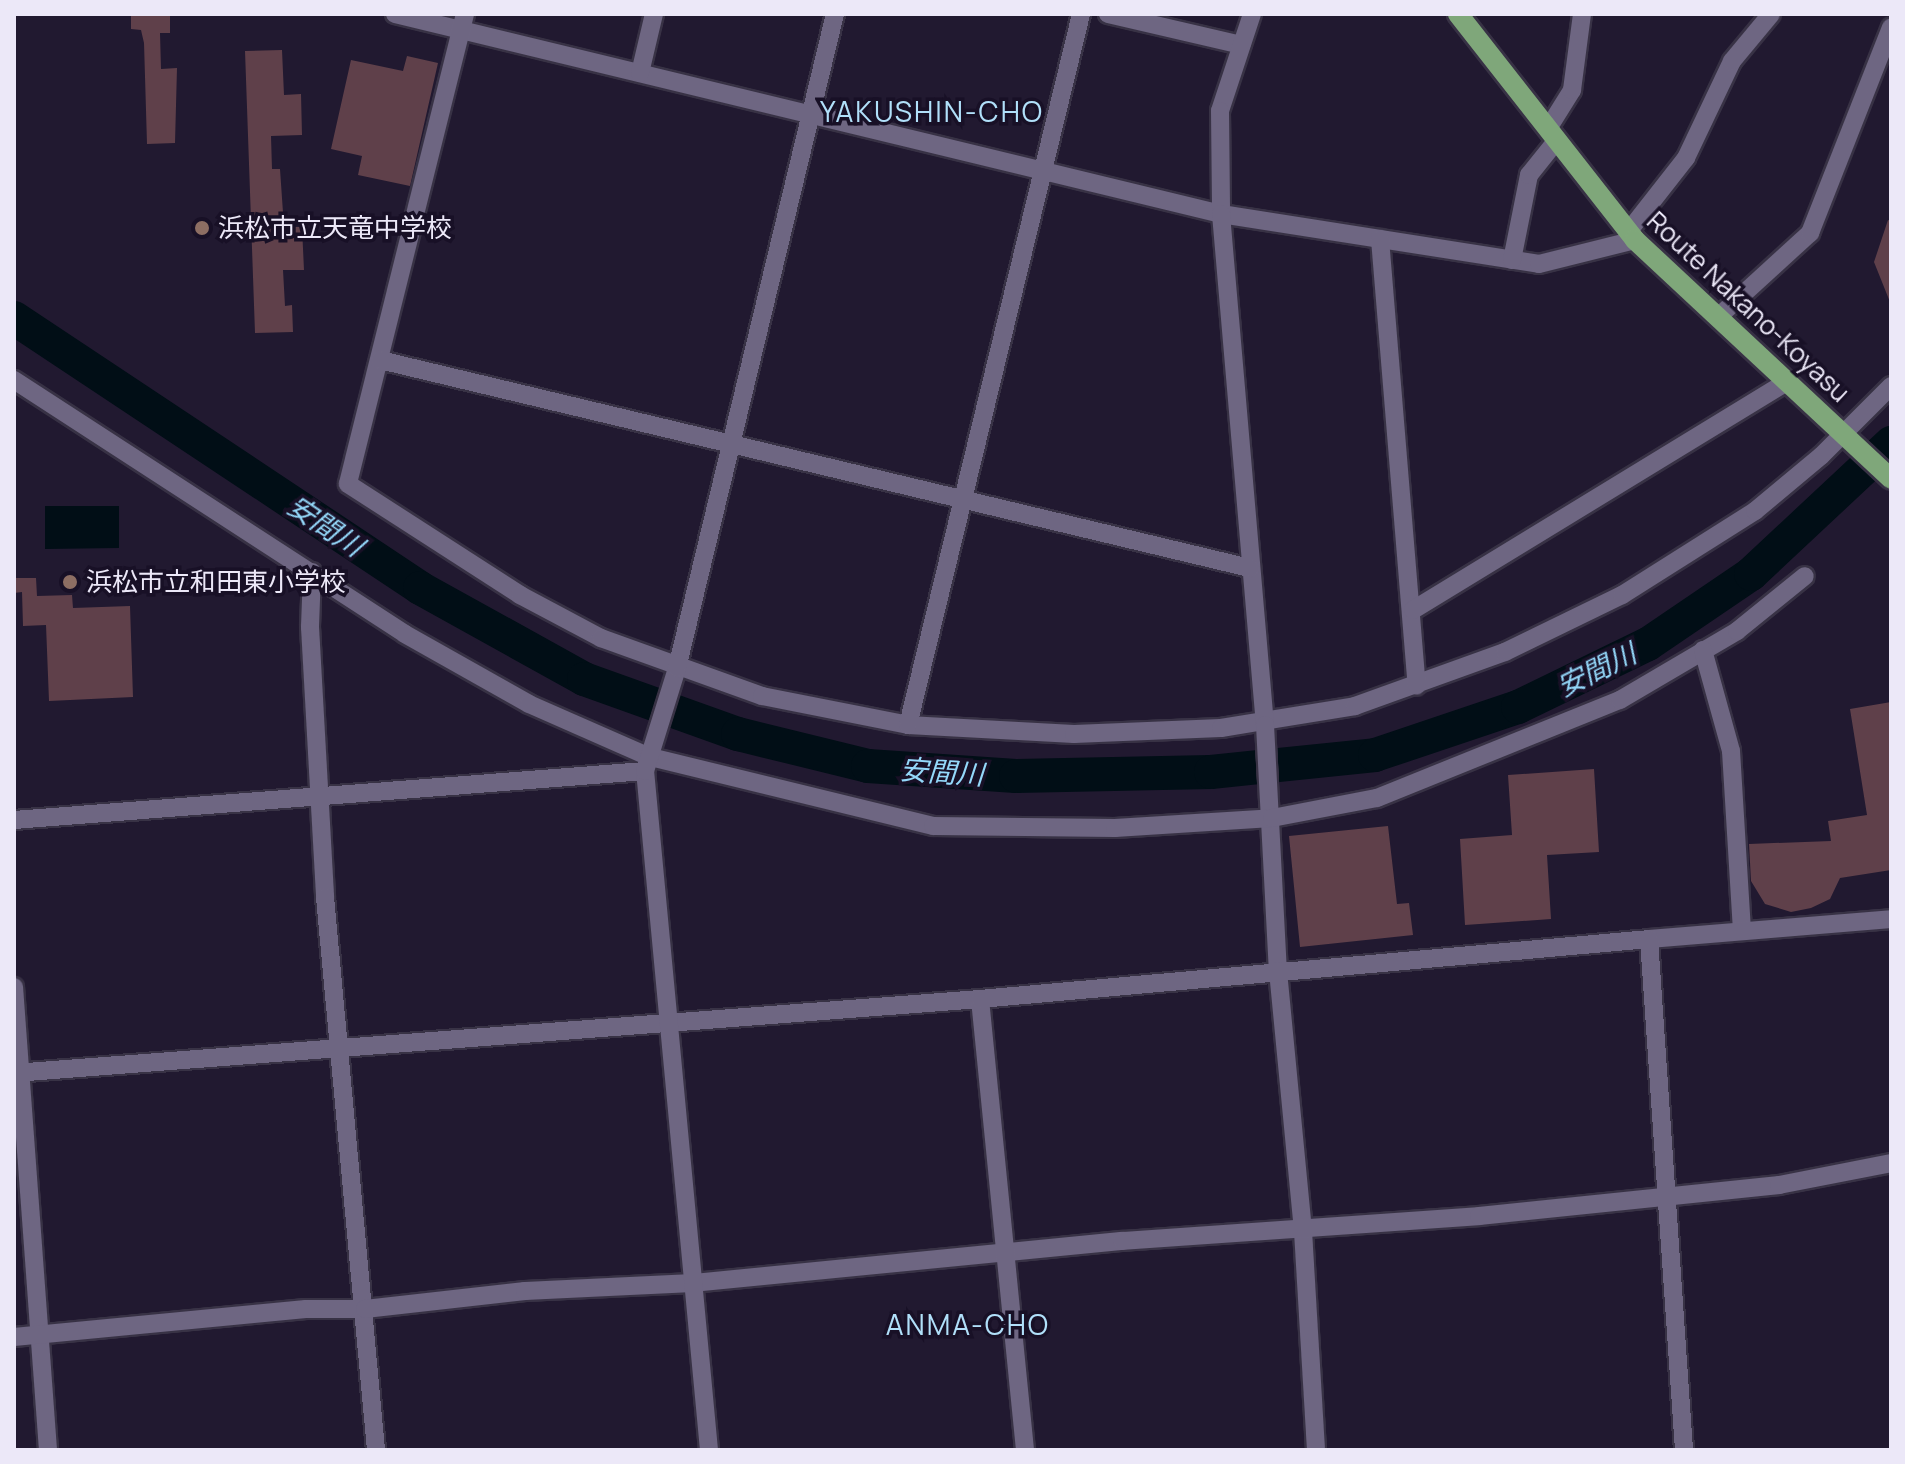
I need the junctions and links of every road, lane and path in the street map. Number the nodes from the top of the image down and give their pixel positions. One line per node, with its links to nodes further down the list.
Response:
1 (395, 14): 10 (street)
2 (654, 14): 13 (street)
3 (835, 14): 14 (street)
4 (1081, 14): 16 (street)
5 (1108, 14): 12 (street)
6 (1252, 14): 12 (street)
7 (1458, 14): 15 (main road, Route Nakano-Koyasu)
8 (1582, 14): 15 (street)
9 (1771, 14): 18 (street)
10 (463, 22): 13 (street); 22 (street)
11 (1891, 27): 21 (street)
12 (1241, 45): 17 (street)
13 (640, 73): 14 (street)
14 (813, 116): 16 (street); 27 (street)
15 (1553, 134): 18 (main road, Route Nakano-Koyasu); 20 (street)
16 (1044, 171): 17 (street); 29 (street)
17 (1221, 214): 19 (street); 30 (street)
18 (1632, 236): 20 (street); 21 (main road, Route Nakano-Koyasu)
19 (1380, 239): 20 (street); 33 (street)
20 (1512, 260)
21 (1718, 317): 24 (main road, Route Nakano-Koyasu)
22 (380, 360): 27 (street); 35 (street)
23 (14, 380): 31 (street)
24 (1788, 381): 26 (main road, Route Nakano-Koyasu); 33 (street)
25 (1891, 386): 26 (street)
26 (1847, 436): 28 (main road, Route Nakano-Koyasu); 36 (street)
27 (733, 446): 29 (street); 35 (street)
28 (1891, 479)
29 (958, 502): 30 (street); 38 (street)
30 (1250, 568): 37 (street)
31 (312, 572): 39 (street); 40 (street)
32 (1805, 576): 34 (street)
33 (1413, 610): 36 (street)
34 (1703, 650): 41 (street); 44 (street)
35 (677, 667): 38 (street); 39 (street)
36 (1417, 685): 37 (street)
37 (1265, 724): 38 (street); 41 (street)
38 (908, 725)
39 (649, 761): 40 (street); 41 (street); 49 (street)
40 (323, 798): 42 (street); 50 (street)
41 (1272, 818): 46 (street)
42 (14, 820)
43 (1891, 919): 44 (street)
44 (1742, 931): 45 (street)
45 (1649, 939): 46 (street); 53 (street)
46 (1278, 971): 48 (street); 54 (street)
47 (14, 987): 51 (street)
48 (980, 999): 49 (street); 55 (street)
49 (666, 1021): 50 (street); 56 (street)
50 (337, 1048): 51 (street); 57 (street)
51 (18, 1073): 58 (street)
52 (1891, 1163): 53 (street)
53 (1669, 1198): 54 (street); 65 (street)
54 (1303, 1231): 55 (street); 64 (street)
55 (1004, 1252): 56 (street); 63 (street)
56 (693, 1283): 57 (street); 62 (street)
57 (365, 1309): 58 (street); 61 (street)
58 (39, 1336): 59 (street); 60 (street)
59 (14, 1337)
60 (48, 1450)
61 (376, 1450)
62 (709, 1450)
63 (1025, 1450)
64 (1316, 1450)
65 (1684, 1450)

